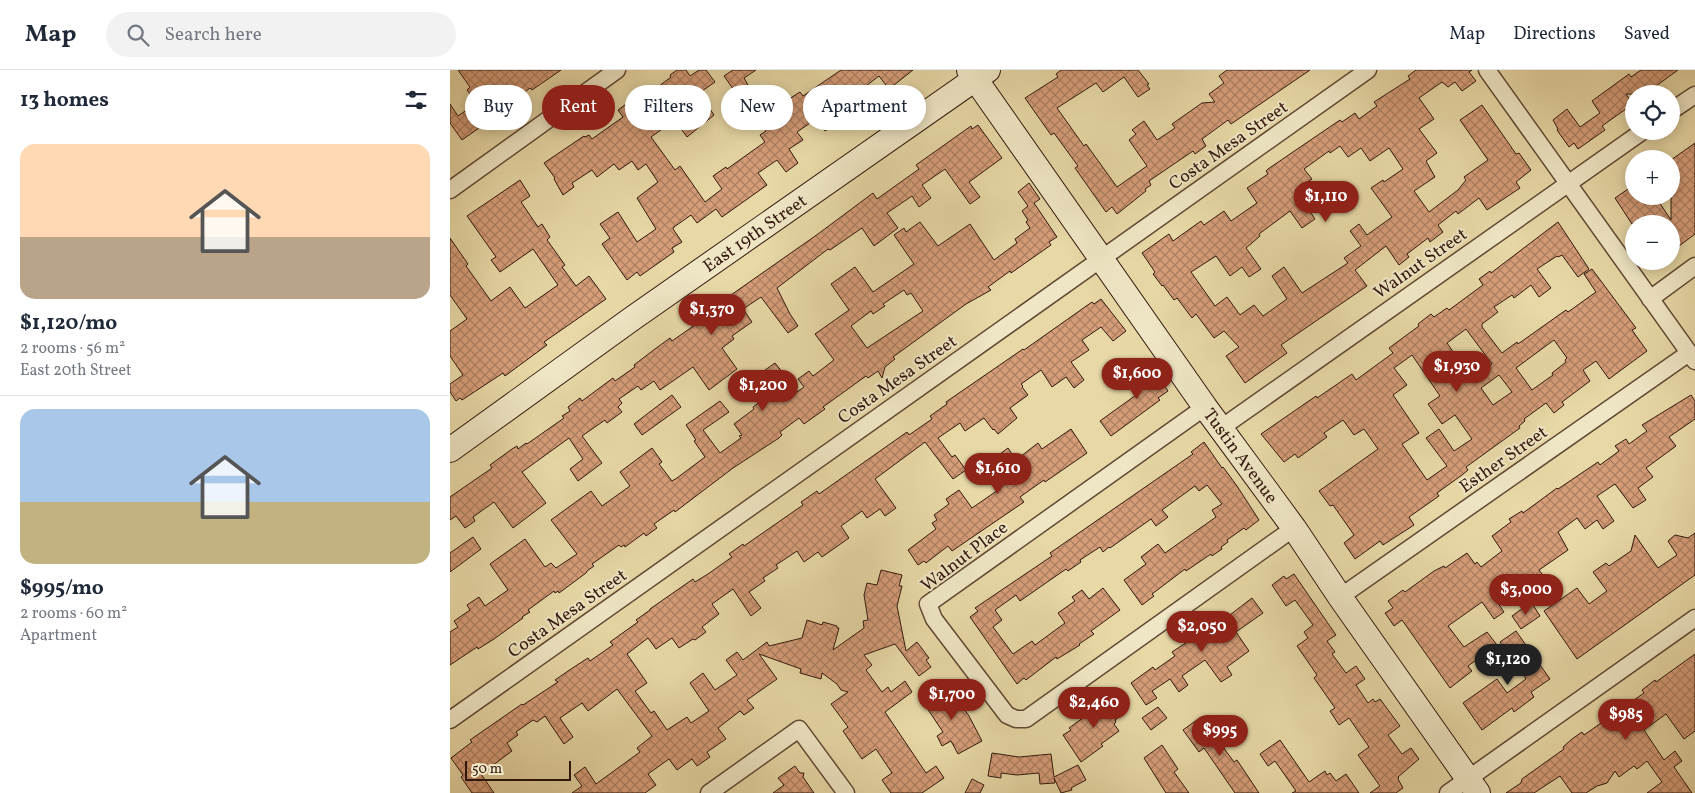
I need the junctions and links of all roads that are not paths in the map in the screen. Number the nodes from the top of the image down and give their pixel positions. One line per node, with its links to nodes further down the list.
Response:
1 (617, 70): 9 (street)
2 (1368, 70): 10 (street, Costa Mesa Street)
3 (1487, 70): 8 (street)
4 (977, 73): 10 (street, Tustin Avenue); 16 (street, East 19th Street)
5 (1695, 95): 6 (street)
6 (1680, 105)
7 (1630, 140): 8 (street, Walnut Street)
8 (1568, 184): 12 (street); 15 (street, Walnut Street)
9 (450, 190)
10 (1102, 259): 14 (street, Tustin Avenue); 20 (street, Costa Mesa Street)
11 (1695, 266): 12 (street)
12 (1650, 299): 13 (street)
13 (1692, 357): 18 (street, Esther Street)
14 (1205, 407): 15 (street, Tustin Avenue); 17 (street, Walnut Place)
15 (1221, 428): 17 (street, Tustin Avenue)
16 (450, 450)
17 (1294, 528): 18 (street, Tustin Avenue)
18 (1340, 596): 21 (street, Tustin Avenue)
19 (1695, 618): 21 (street)
20 (450, 720)
21 (1473, 786): 24 (street)
22 (709, 793): 23 (street)
23 (846, 793)
24 (1448, 793)

